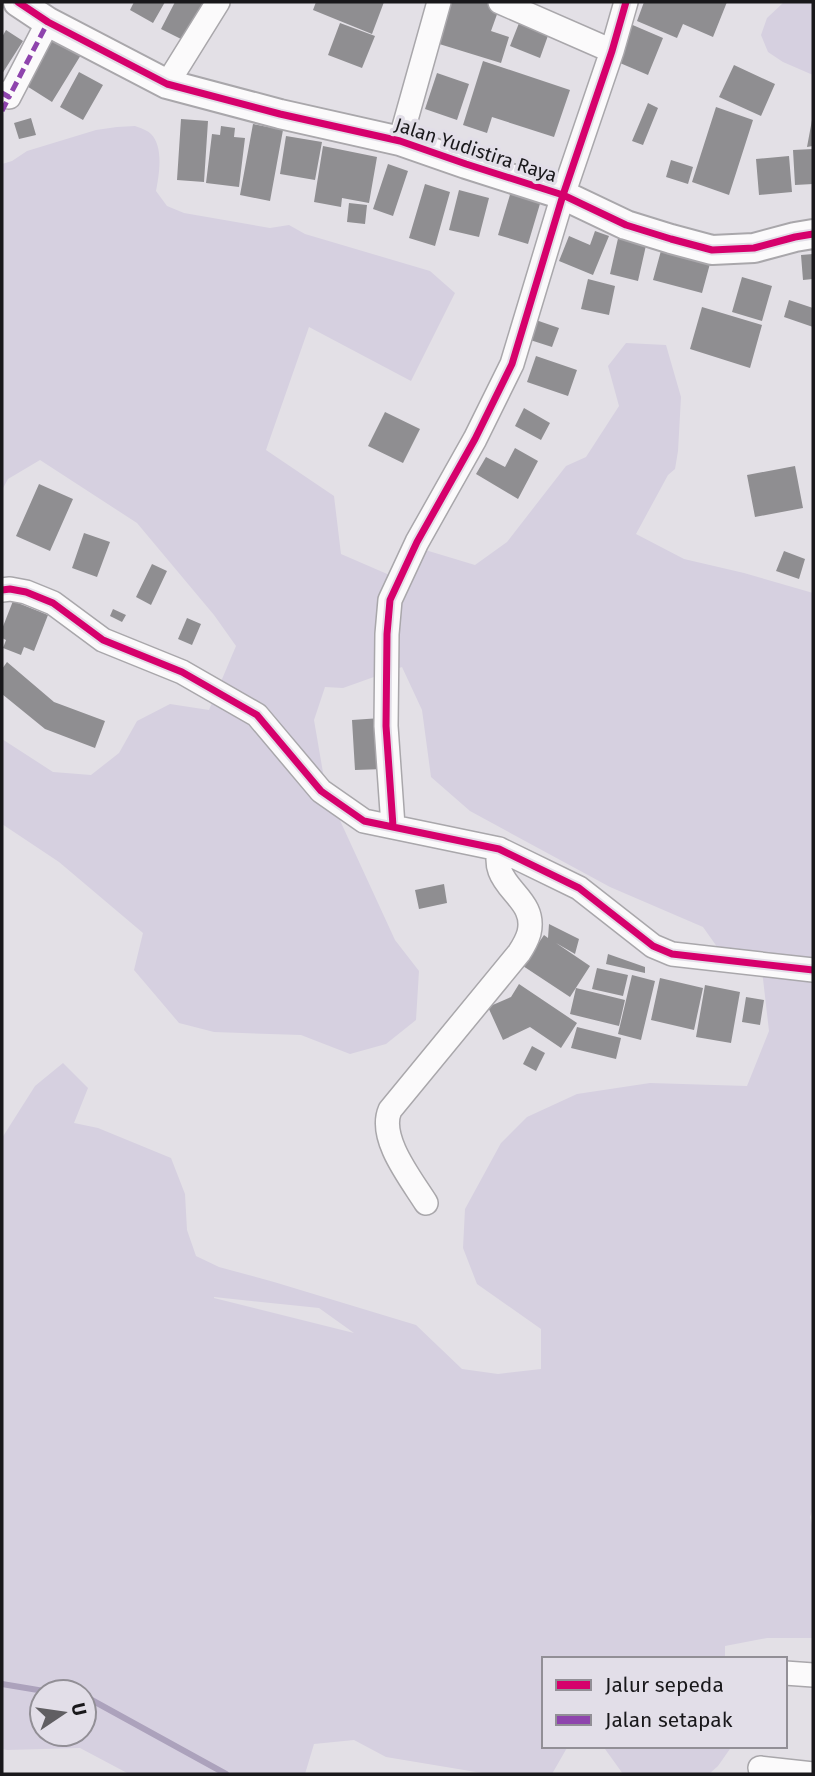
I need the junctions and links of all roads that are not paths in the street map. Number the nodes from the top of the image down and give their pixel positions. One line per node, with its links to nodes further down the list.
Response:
1 (18, 2): 6 (street, Jalan Yudistira Raya)
2 (218, 2): 8 (street)
3 (439, 2): 10 (street)
4 (500, 2): 7 (street)
5 (626, 2): 7 (street)
6 (48, 23): 8 (street, Jalan Yudistira Raya); 9 (street)
7 (612, 51): 11 (street)
8 (167, 84): 10 (street, Jalan Yudistira Raya)
9 (4, 101)
10 (400, 141): 11 (street, Jalan Yudistira Raya)
11 (564, 195): 12 (street, Jalan Yudistira Raya); 14 (street)
12 (813, 234)
13 (2, 590): 14 (street)
14 (393, 826): 15 (street)
15 (499, 849): 16 (street); 17 (street)
16 (813, 970)
17 (426, 1203)
18 (787, 1673): 19 (street)
19 (813, 1675)
20 (760, 1768): 21 (street)
21 (813, 1774)

